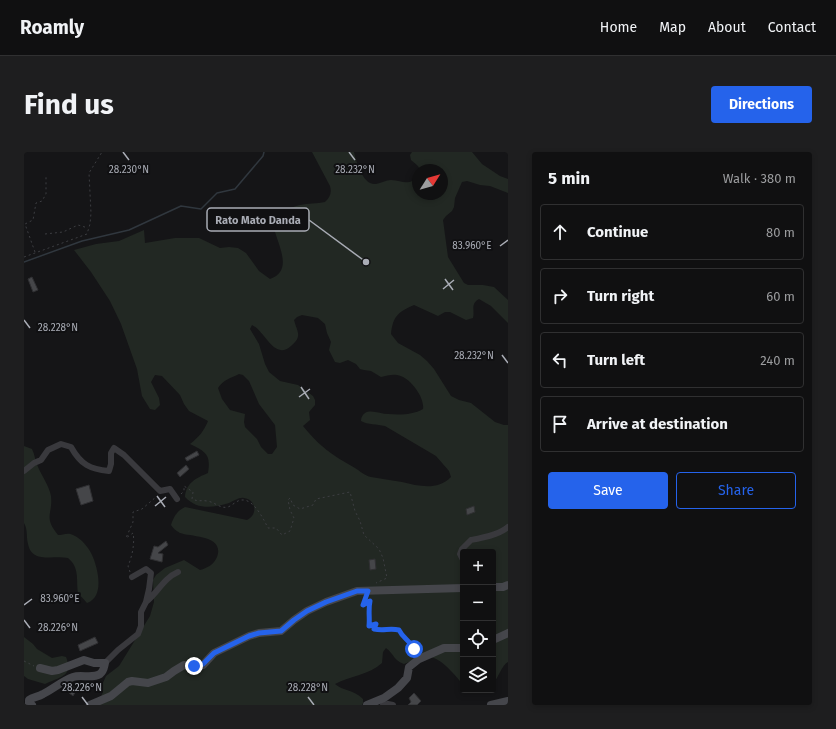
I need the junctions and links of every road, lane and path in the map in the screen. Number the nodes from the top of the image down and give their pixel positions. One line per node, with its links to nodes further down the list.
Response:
1 (102, 152): 3 (path)
2 (46, 177): 5 (path)
3 (89, 228): 4 (path); 5 (path)
4 (45, 234)
5 (35, 253): 6 (path)
6 (24, 257)
7 (24, 471): 8 (street)
8 (160, 491): 9 (street); 13 (path)
9 (177, 499): 14 (path)
10 (508, 527): 11 (street)
11 (462, 549)
12 (178, 572): 19 (street)
13 (132, 577): 19 (street)
14 (375, 584)
15 (508, 585): 17 (street)
16 (460, 586): 18 (street)
17 (496, 587)
18 (368, 591): 23 (path); 29 (street)
19 (146, 602): 25 (street)
20 (508, 633): 21 (street)
21 (496, 639)
22 (460, 648): 30 (street)
23 (422, 652)
24 (24, 661): 26 (path)
25 (105, 663): 26 (street); 28 (street)
26 (40, 668)
27 (508, 701): 33 (street)
28 (32, 705)
29 (90, 705)
30 (367, 705)
31 (383, 705): 32 (street)
32 (393, 705)
33 (491, 705)

